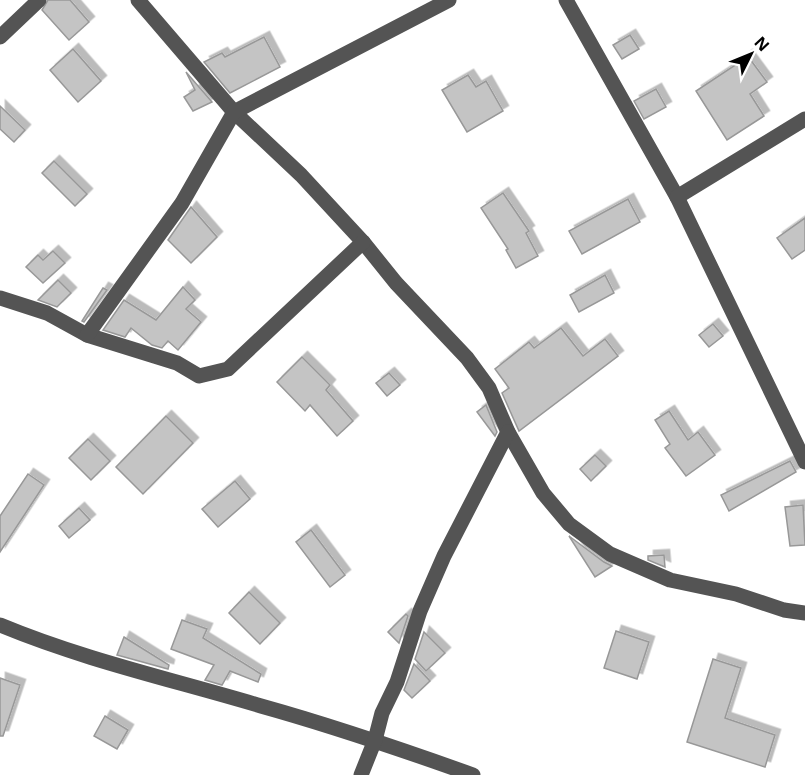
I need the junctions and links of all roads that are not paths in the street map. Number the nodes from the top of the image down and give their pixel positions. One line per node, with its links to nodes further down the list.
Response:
1 (39, 0): 5 (street)
2 (138, 0): 6 (street)
3 (449, 0): 6 (street)
4 (566, 0): 8 (street)
5 (0, 37)
6 (234, 112): 9 (street); 11 (street)
7 (805, 119): 8 (street)
8 (677, 197): 13 (street)
9 (363, 242): 11 (street); 12 (street)
10 (0, 298): 11 (street)
11 (87, 335)
12 (508, 432): 14 (street); 16 (street)
13 (805, 462)
14 (805, 613)
15 (0, 625): 16 (street)
16 (375, 740): 17 (street); 18 (street)
17 (361, 775)
18 (473, 775)

